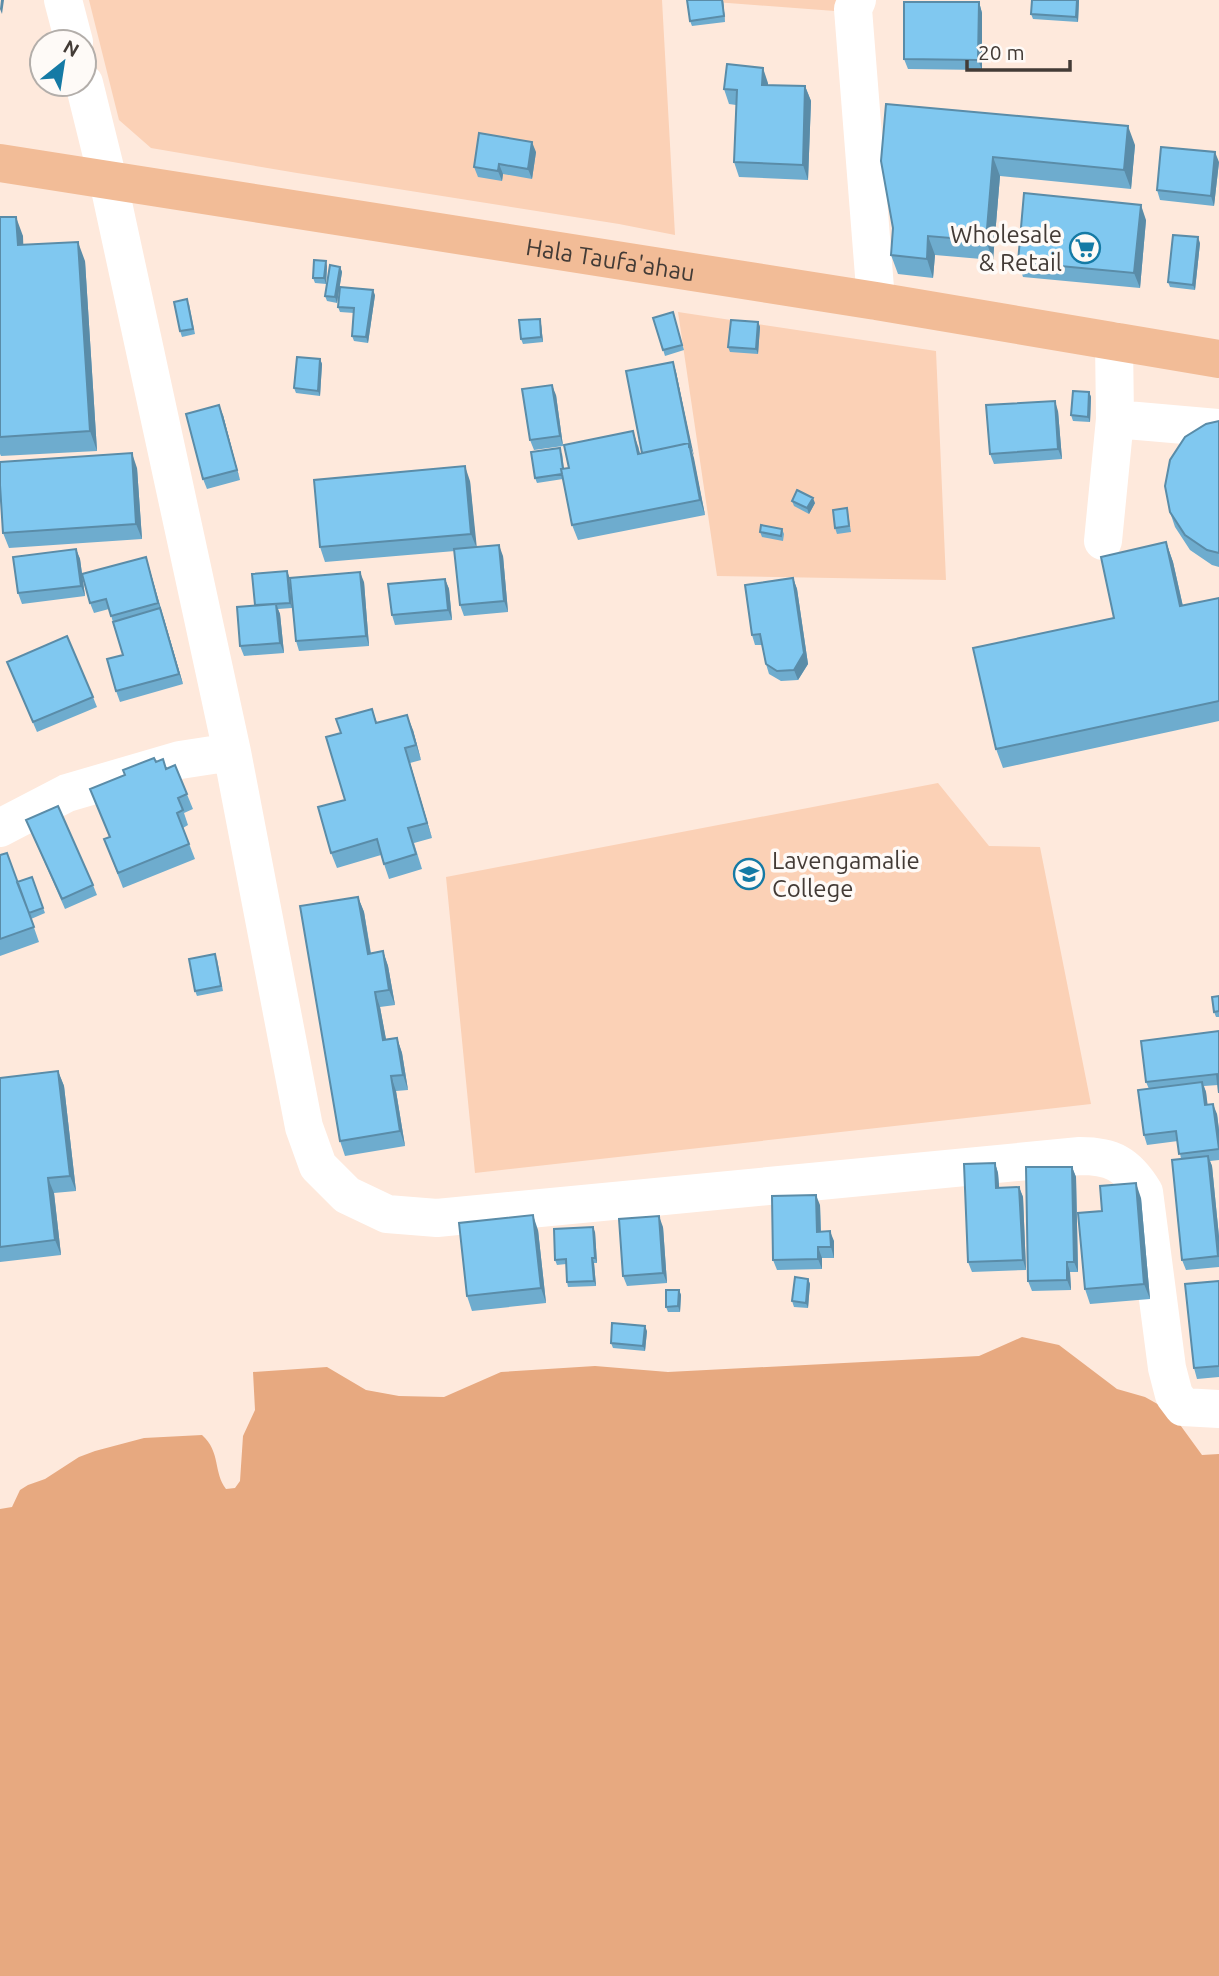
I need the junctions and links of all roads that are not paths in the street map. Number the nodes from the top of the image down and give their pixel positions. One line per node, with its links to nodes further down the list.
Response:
1 (63, 0): 3 (street)
2 (857, 0): 7 (street)
3 (70, 28)
4 (88, 98): 6 (street)
5 (0, 163): 6 (main road, Hala Taufa'ahau)
6 (108, 180): 7 (main road, Hala Taufa'ahau); 13 (street)
7 (876, 301): 8 (main road, Hala Taufa'ahau)
8 (1114, 341): 9 (main road, Hala Taufa'ahau); 10 (street)
9 (1219, 359)
10 (1115, 419): 11 (street); 12 (street)
11 (1219, 428)
12 (1103, 541)
13 (232, 752): 14 (street); 15 (street)
14 (0, 828)
15 (1219, 1409)

